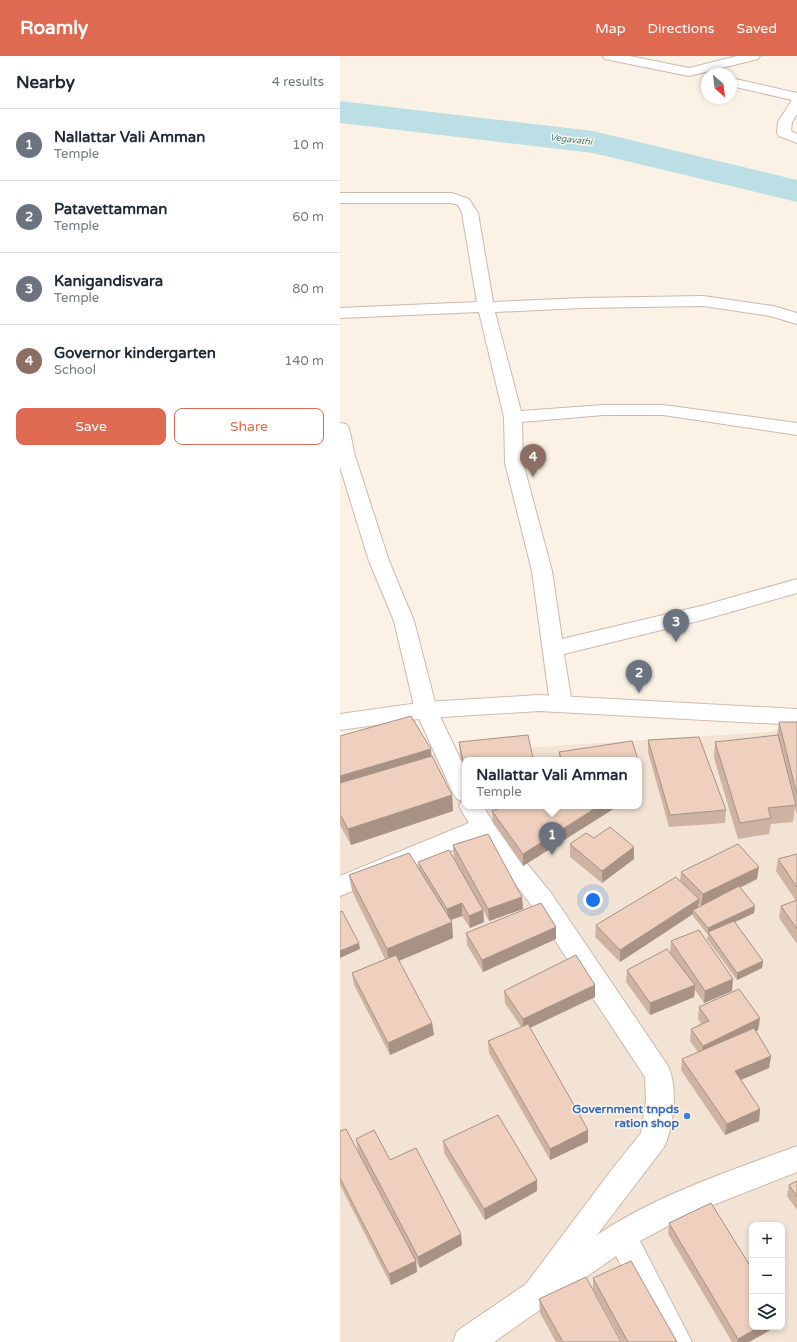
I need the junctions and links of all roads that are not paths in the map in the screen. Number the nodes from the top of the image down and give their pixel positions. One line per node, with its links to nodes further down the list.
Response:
1 (610, 56): 3 (street)
2 (753, 56): 3 (street)
3 (689, 72): 4 (street)
4 (701, 75)
5 (737, 83): 6 (street)
6 (797, 97)
7 (797, 102): 8 (street)
8 (797, 139)
9 (340, 198): 10 (street)
10 (486, 307): 11 (street); 12 (street); 13 (street)
11 (340, 313)
12 (797, 318)
13 (513, 417): 15 (street); 18 (street)
14 (340, 428): 16 (street)
15 (797, 429)
16 (345, 467): 20 (street)
17 (797, 586): 18 (street)
18 (553, 650): 19 (street)
19 (561, 704): 20 (street); 21 (street)
20 (426, 710): 22 (street); 23 (street)
21 (797, 717)
22 (340, 722)
23 (462, 787)
24 (478, 817): 25 (street); 28 (street)
25 (340, 886)
26 (797, 1159): 27 (street)
27 (621, 1236): 28 (street); 30 (street)
28 (536, 1295): 29 (street)
29 (468, 1342)
30 (676, 1342)

